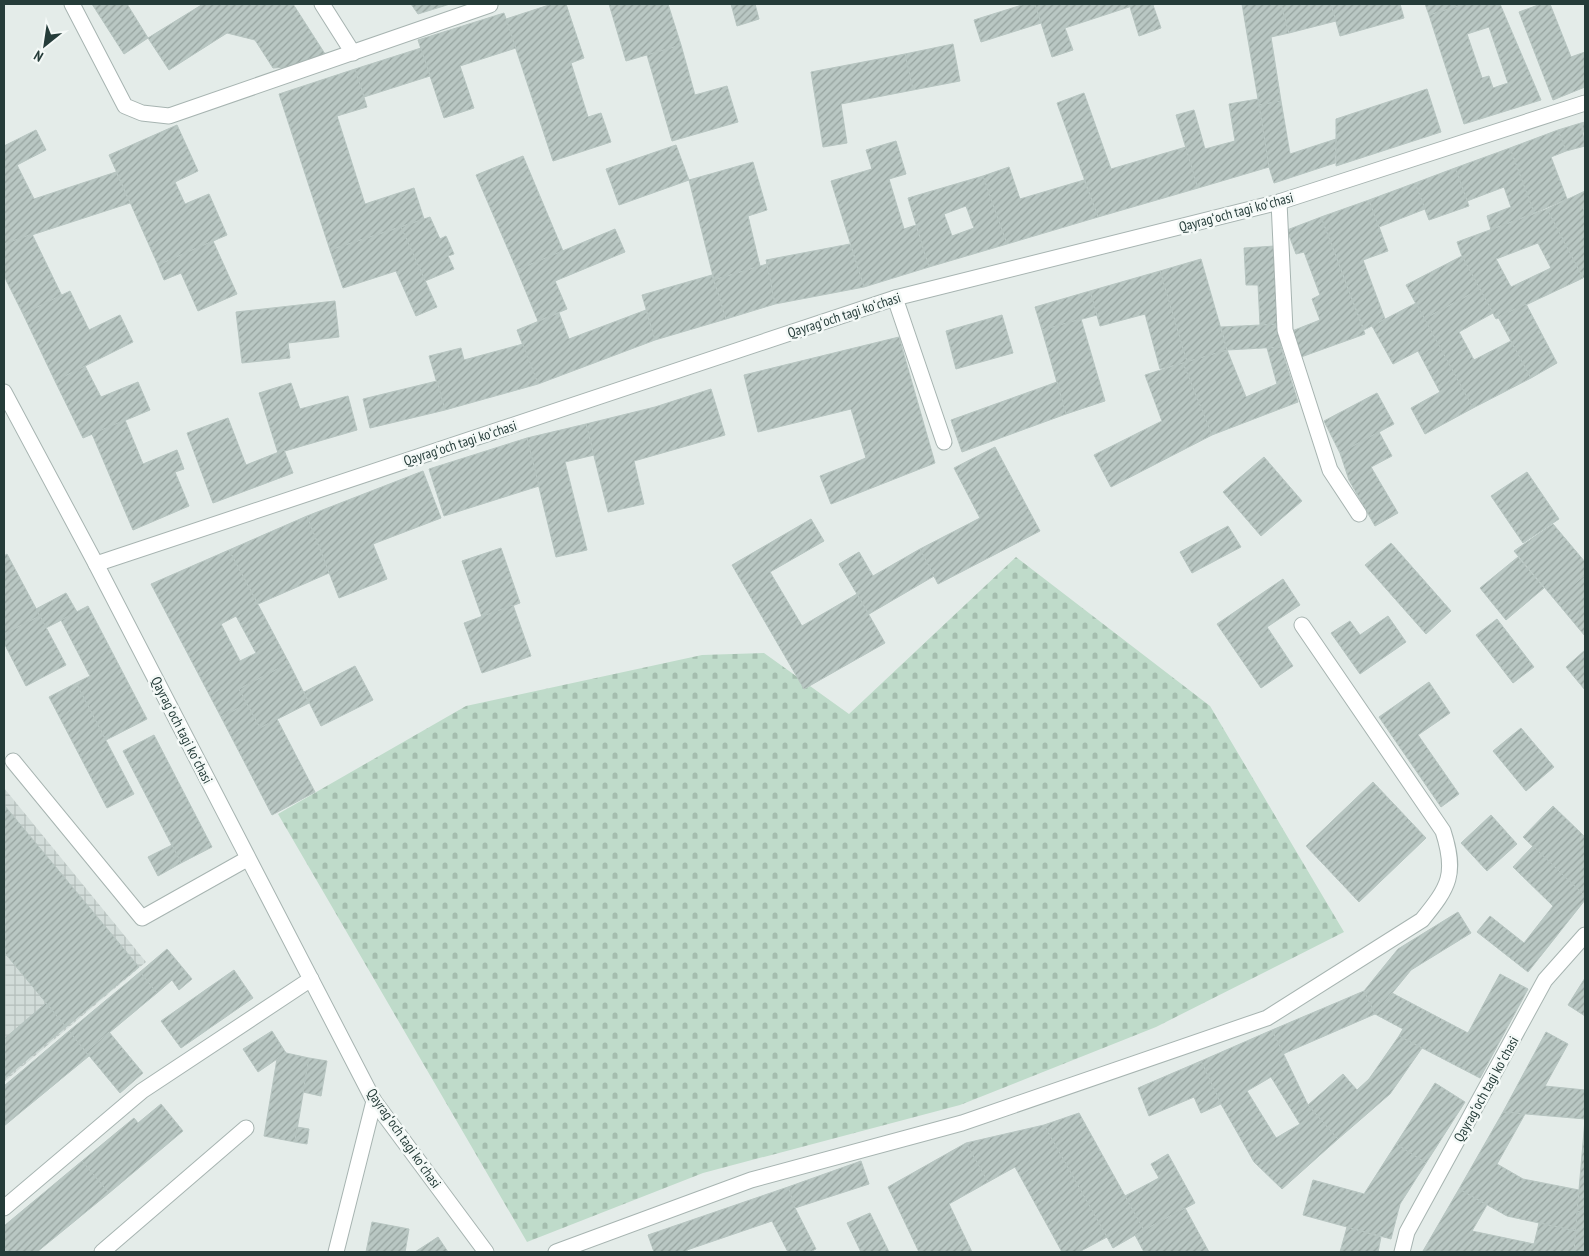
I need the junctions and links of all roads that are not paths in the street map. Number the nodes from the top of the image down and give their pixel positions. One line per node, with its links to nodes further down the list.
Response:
1 (72, 4): 4 (street)
2 (322, 4): 4 (street)
3 (490, 6): 4 (street)
4 (353, 53)
5 (1585, 103): 6 (street, Qayragʻoch tagi koʻchasi)
6 (1279, 202): 7 (street, Qayragʻoch tagi koʻchasi); 10 (street)
7 (895, 298): 9 (street); 11 (street, Qayragʻoch tagi koʻchasi)
8 (4, 392): 11 (street)
9 (944, 442)
10 (1358, 514)
11 (96, 564): 14 (street, Qayragʻoch tagi koʻchasi)
12 (1302, 625): 23 (street)
13 (13, 761): 14 (street)
14 (247, 859): 16 (street, Qayragʻoch tagi koʻchasi)
15 (1585, 935): 24 (street, Qayragʻoch tagi koʻchasi)
16 (311, 979): 17 (street, Qayragʻoch tagi koʻchasi); 19 (street)
17 (374, 1101): 21 (street); 22 (street, Qayragʻoch tagi koʻchasi)
18 (246, 1128): 20 (street)
19 (4, 1208)
20 (102, 1252)
21 (336, 1252)
22 (486, 1252)
23 (556, 1252)
24 (1402, 1252)

